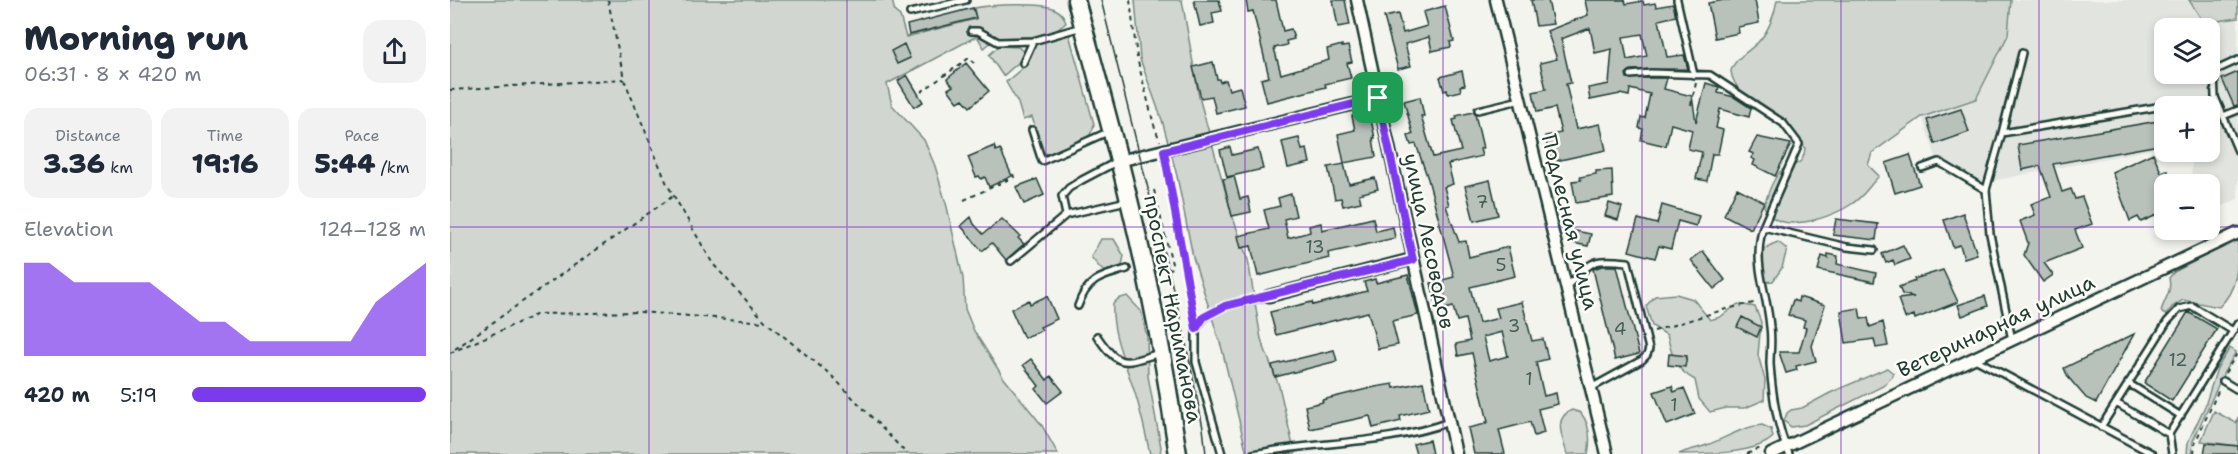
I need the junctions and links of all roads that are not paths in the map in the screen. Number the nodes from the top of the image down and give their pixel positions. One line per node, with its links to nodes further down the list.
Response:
1 (966, 0): 6 (lane)
2 (1076, 0): 7 (main road, проспект Нариманова)
3 (1357, 0): 15 (street, улица Лесоводов)
4 (1496, 0): 16 (street, Подлесная улица)
5 (1677, 0): 14 (lane)
6 (910, 13)
7 (1083, 27): 9 (lane); 22 (main road, проспект Нариманова)
8 (970, 31): 9 (lane)
9 (1032, 41): 12 (lane)
10 (2022, 53): 23 (lane)
11 (2238, 60): 20 (lane)
12 (1023, 63)
13 (1631, 75): 14 (lane)
14 (1696, 75): 30 (lane)
15 (1378, 98): 25 (street); 33 (street, улица Лесоводов)
16 (1520, 100): 18 (lane); 36 (street, Подлесная улица)
17 (2154, 108): 23 (lane)
18 (1478, 110)
19 (2238, 110): 20 (lane)
20 (2223, 116): 24 (lane)
21 (1032, 130): 22 (lane)
22 (1111, 130): 25 (main road, проспект Нариманова)
23 (2002, 133): 27 (lane)
24 (2238, 151)
25 (1119, 161): 28 (main road, проспект Нариманова); 29 (lane)
26 (1922, 168): 27 (lane)
27 (1986, 190): 42 (lane)
28 (1129, 201): 29 (lane); 43 (main road, проспект Нариманова)
29 (1065, 215): 34 (lane)
30 (1763, 227): 32 (lane); 54 (lane)
31 (2238, 233): 42 (street, Ветеринарная улица)
32 (1874, 250)
33 (1413, 260): 37 (street); 51 (street, улица Лесоводов)
34 (1011, 261)
35 (1127, 269): 38 (lane)
36 (1566, 287): 47 (street, Подлесная улица); 47 (lane)
37 (1269, 296): 56 (lane)
38 (1078, 306)
39 (2238, 324): 40 (lane)
40 (2233, 331): 46 (lane); 50 (lane)
41 (1097, 336): 43 (lane)
42 (2012, 340): 44 (street, Ветеринарная улица)
43 (1162, 352): 55 (main road, проспект Нариманова)
44 (1974, 358): 52 (lane); 54 (street, Ветеринарная улица)
45 (2223, 381): 48 (lane)
46 (2128, 383): 49 (lane); 50 (lane)
47 (1591, 388): 59 (street, Подлесная улица)
48 (2238, 390)
49 (2116, 403): 52 (lane); 53 (lane)
50 (2181, 416): 53 (lane)
51 (1449, 422): 57 (lane); 58 (street, улица Лесоводов)
52 (2101, 427): 61 (lane)
53 (2169, 434): 62 (lane)
54 (1787, 451): 60 (street, Ветеринарная улица)
55 (1178, 454)
56 (1222, 454)
57 (1253, 454)
58 (1456, 454)
59 (1607, 454)
60 (1771, 454)
61 (2153, 454)
62 (2172, 454)

